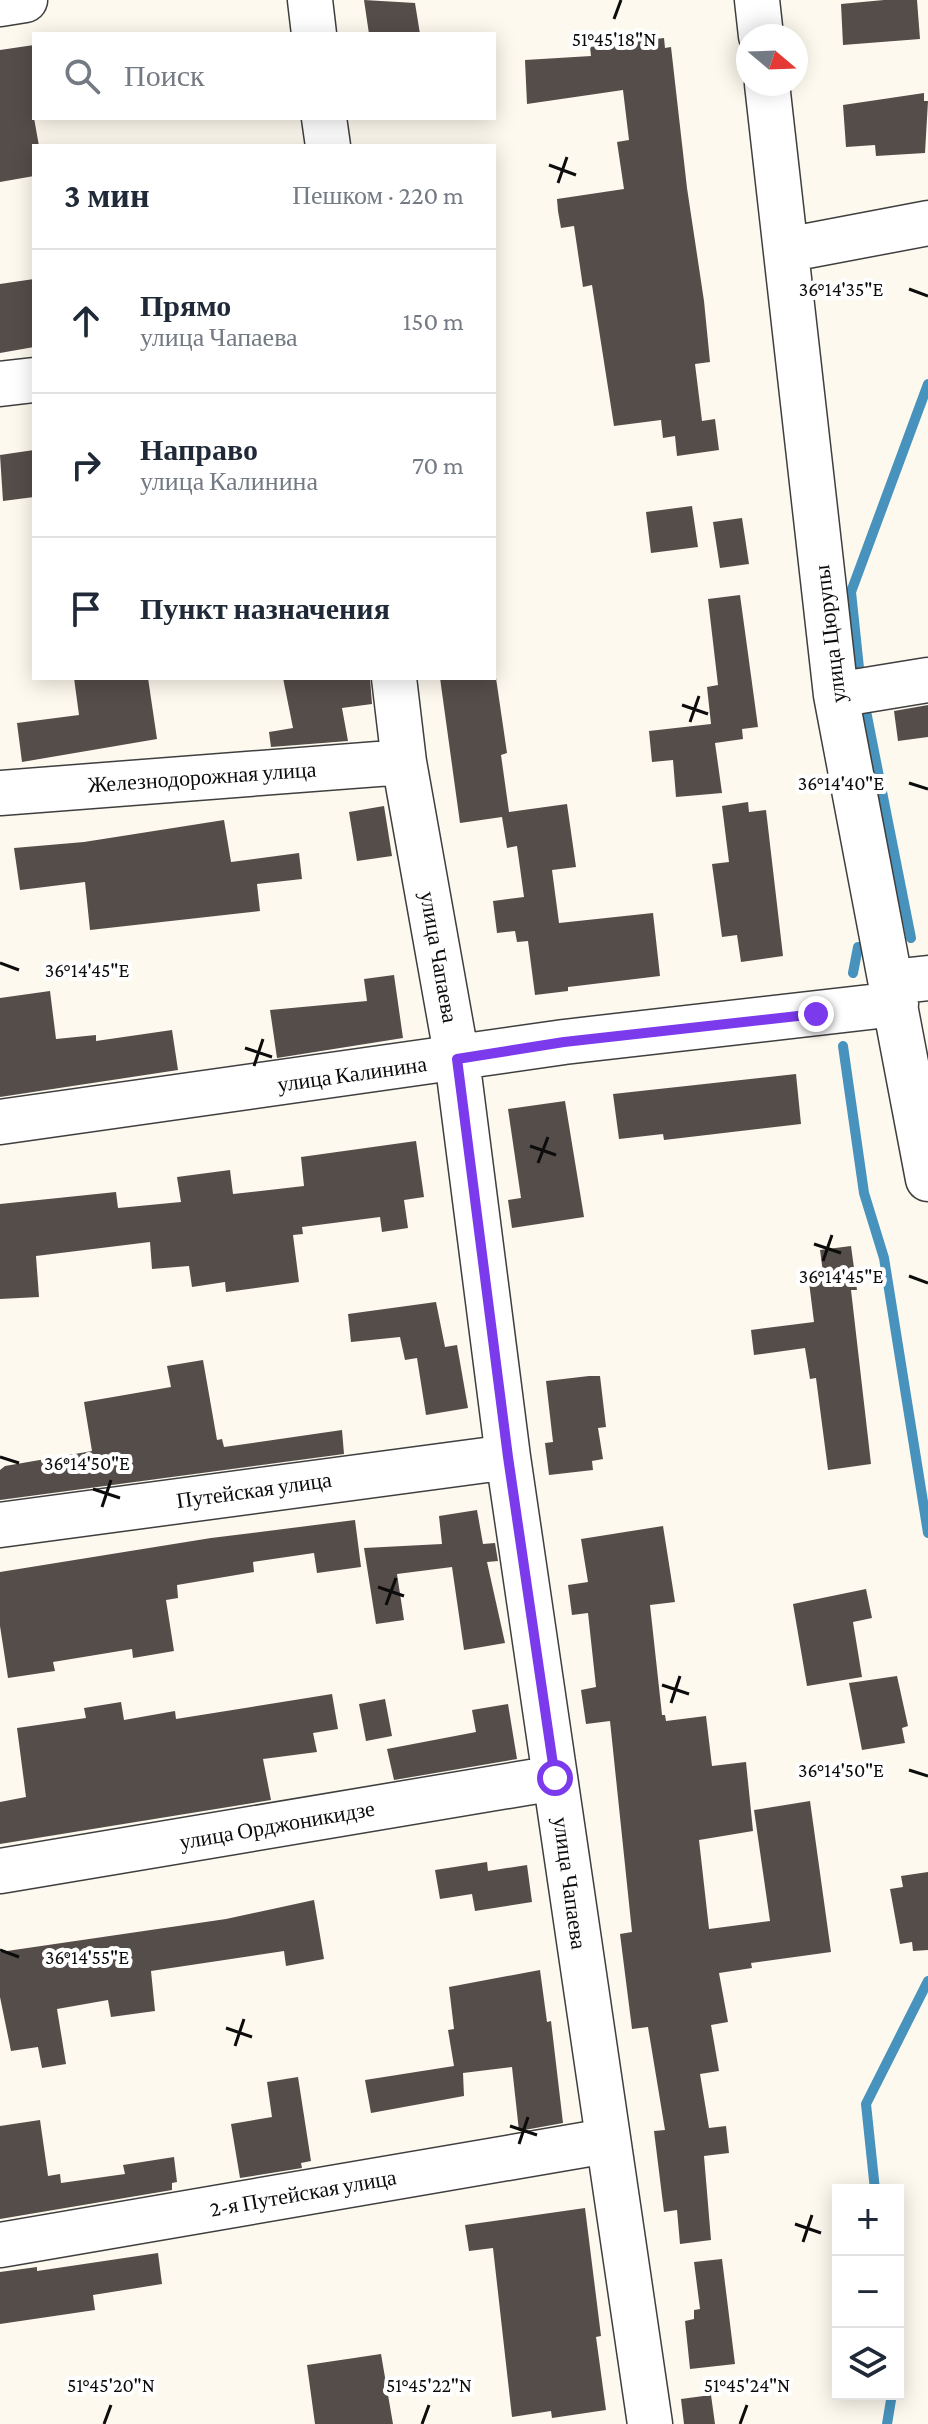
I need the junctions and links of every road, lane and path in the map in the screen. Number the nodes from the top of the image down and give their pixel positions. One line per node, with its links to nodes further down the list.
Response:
1 (25, 0): 4 (street)
2 (310, 0): 6 (street)
3 (757, 0): 5 (street)
4 (0, 4)
5 (760, 24)
6 (314, 32)
7 (768, 96): 11 (street, улица Цюрупы)
8 (324, 120): 9 (street)
9 (328, 144)
10 (928, 223): 11 (street)
11 (786, 250): 16 (street, улица Цюрупы)
12 (32, 380): 13 (street)
13 (0, 384)
14 (394, 680): 17 (street, улица Чапаева)
15 (928, 680): 16 (street)
16 (836, 695): 19 (street, улица Цюрупы)
17 (404, 762): 18 (street, Железнодорожная улица); 20 (street, улица Чапаева)
18 (0, 793)
19 (905, 988): 20 (street, улица Калинина); 22 (street, улица Цюрупы)
20 (457, 1059): 21 (street, улица Калинина); 23 (street, улица Чапаева)
21 (0, 1122)
22 (928, 1179)
23 (508, 1457): 24 (street, Путейская улица); 25 (street, улица Чапаева)
24 (0, 1525)
25 (555, 1778): 26 (street, улица Орджоникидзе); 27 (street, улица Чапаева)
26 (0, 1871)
27 (606, 2141): 28 (street, 2-я Путейская улица); 29 (street, улица Чапаева)
28 (0, 2245)
29 (650, 2424)

